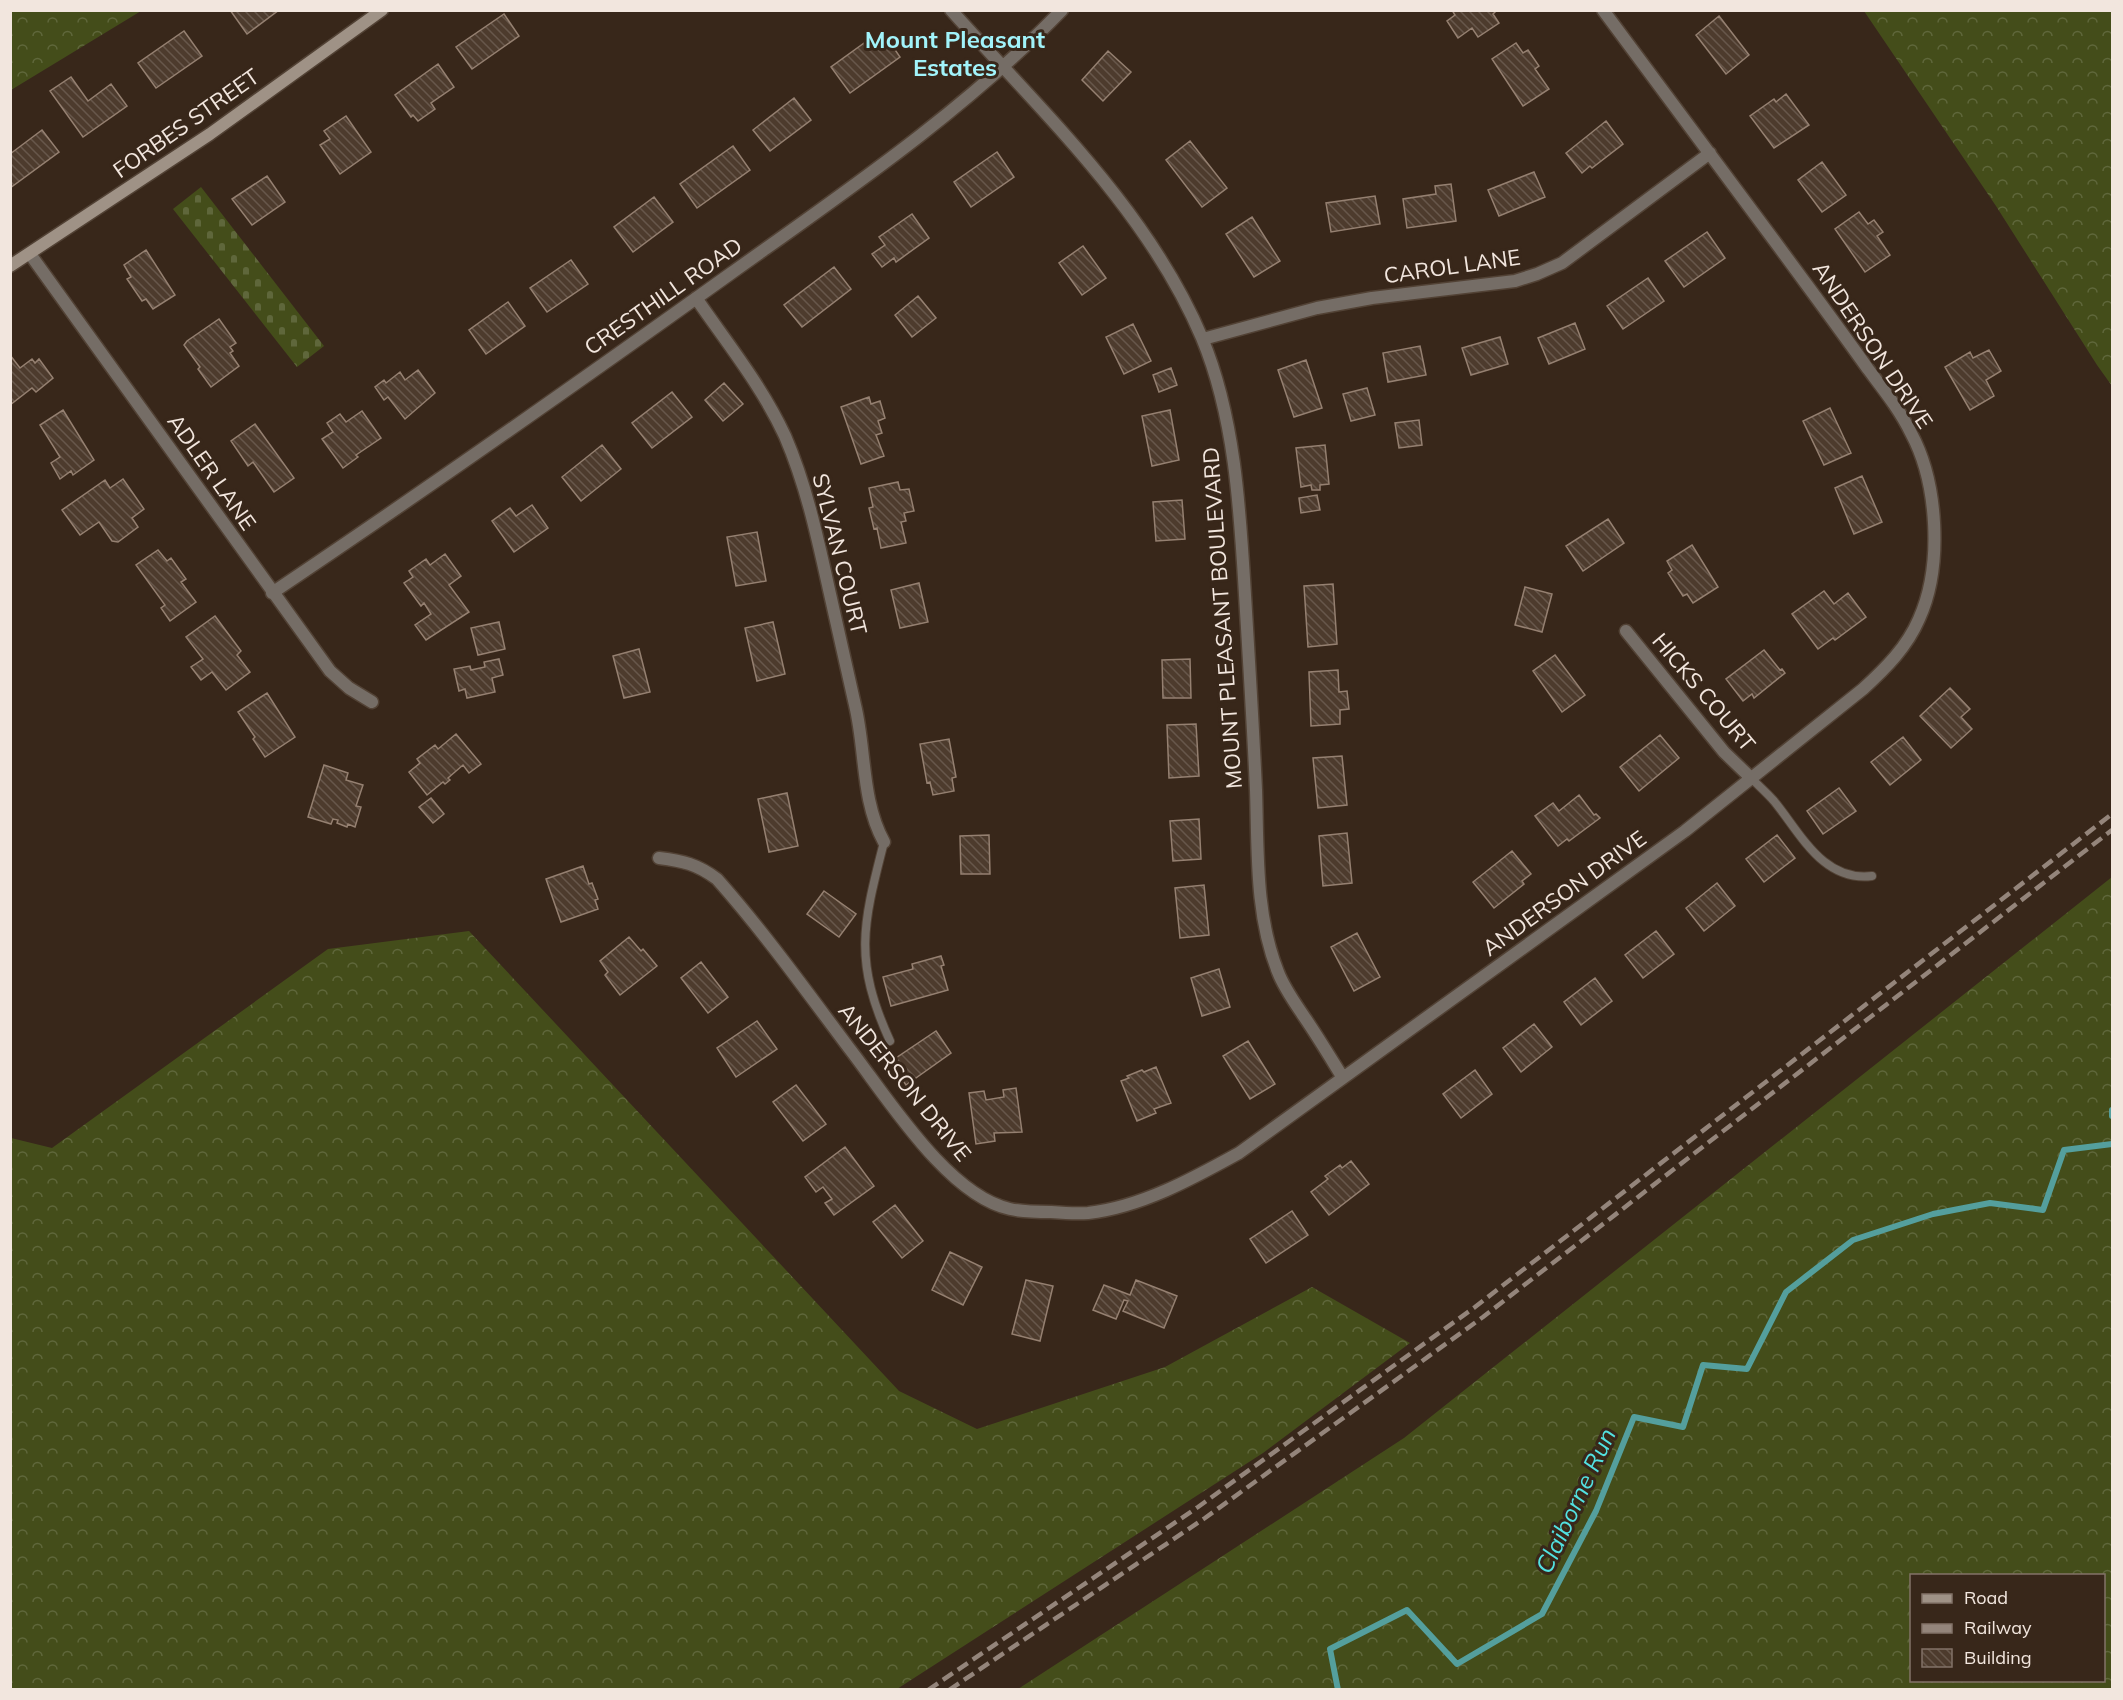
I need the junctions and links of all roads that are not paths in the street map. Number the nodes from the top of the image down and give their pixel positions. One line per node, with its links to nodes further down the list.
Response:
1 (382, 10): 7 (street, FORBES STREET)
2 (951, 10): 5 (street, MOUNT PLEASANT BOULEVARD)
3 (1062, 10): 5 (street, CRESTHILL ROAD)
4 (1603, 10): 6 (street, ANDERSON DRIVE)
5 (1002, 68): 9 (street, CRESTHILL ROAD); 10 (street, MOUNT PLEASANT BOULEVARD)
6 (1710, 153): 10 (street, CAROL LANE); 14 (street, ANDERSON DRIVE)
7 (30, 254): 8 (street, FORBES STREET); 11 (street, ADLER LANE)
8 (10, 266)
9 (696, 298): 11 (street, CRESTHILL ROAD); 15 (street, SYLVAN COURT)
10 (1203, 339): 19 (street, MOUNT PLEASANT BOULEVARD)
11 (272, 593): 13 (street, ADLER LANE)
12 (1626, 631): 14 (street, HICKS COURT)
13 (372, 702)
14 (1751, 778): 17 (lane); 19 (street, ANDERSON DRIVE)
15 (884, 842): 18 (lane)
16 (659, 858): 19 (street, ANDERSON DRIVE)
17 (1872, 876)
18 (890, 1041)
19 (1343, 1077)

